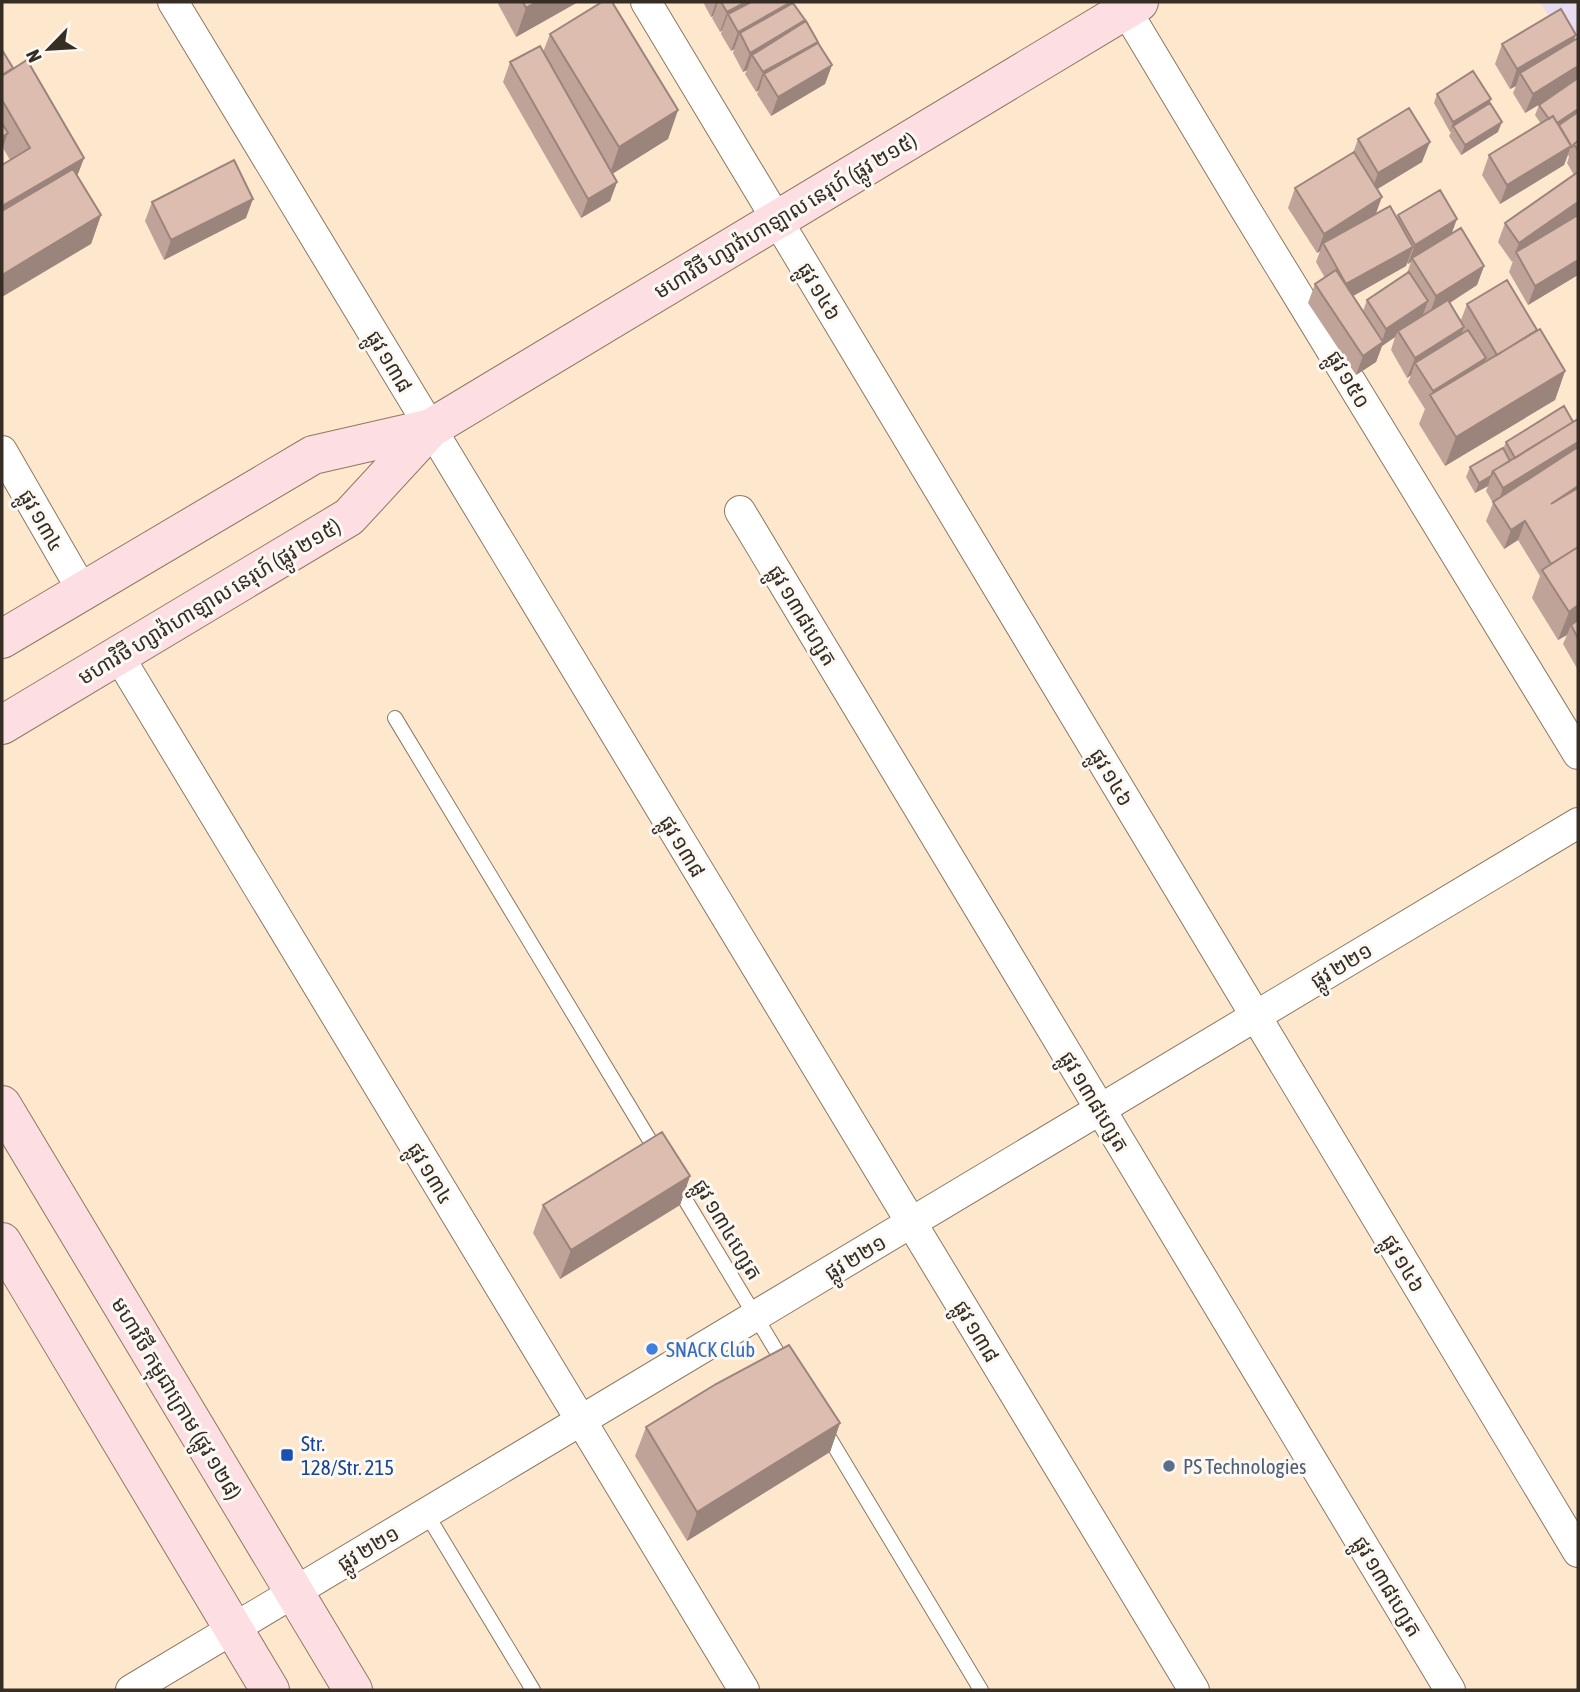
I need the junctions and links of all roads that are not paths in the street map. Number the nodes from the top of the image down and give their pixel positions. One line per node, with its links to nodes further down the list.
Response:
1 (173, 2): 5 (street, ផ្លូវ ១៣៨)
2 (646, 2): 4 (street, ផ្លូវ ១៤៦)
3 (1129, 4): 4 (main road, មហាវិថី ហ្សាវ៉ាហាឡាល នេរុហ៍ (ផ្លូវ ២១៥)); 13 (street, ផ្លូវ ១៥០)
4 (777, 220): 5 (main road, មហាវិថី ហ្សាវ៉ាហាឡាល នេរុហ៍ (ផ្លូវ ២១៥)); 15 (street, ផ្លូវ ១៤៦)
5 (431, 428): 8 (main road, មហាវិថី ហ្សាវ៉ាហាឡាល នេរុហ៍ (ផ្លូវ ២១៥)); 10 (main road, មហាវិថី ហ្សាវ៉ាហាឡាល នេរុហ៍ (ផ្លូវ ២១៥)); 18 (street, ផ្លូវ ១៣៨)
6 (2, 451): 8 (street, ផ្លូវ ១៣៤)
7 (740, 511): 17 (street, ផ្លូវ ១៣៨ហ្សេត)
8 (82, 590): 9 (main road, មហាវិថី ហ្សាវ៉ាហាឡាល នេរុហ៍ (ផ្លូវ ២១៥))
9 (2, 639)
10 (118, 655): 12 (main road, មហាវិថី ហ្សាវ៉ាហាឡាល នេរុហ៍ (ផ្លូវ ២១៥)); 22 (street, ផ្លូវ ១៣៤)
11 (394, 718): 20 (lane, ផ្លូវ ១៣៤ហ្សេត)
12 (2, 725)
13 (1578, 754)
14 (1578, 823): 15 (street, ផ្លូវ ២២១)
15 (1256, 1017): 17 (street, ផ្លូវ ២២១); 25 (street, ផ្លូវ ១៤៦)
16 (2, 1105): 26 (main road, មហាវិថី កម្ពុជាក្រោម (ផ្លូវ ១២៨))
17 (1101, 1110): 18 (street, ផ្លូវ ២២១); 35 (street, ផ្លូវ ១៣៨ហ្សេត)
18 (911, 1223): 20 (street, ផ្លូវ ២២១); 34 (street, ផ្លូវ ១៣៨)
19 (2, 1242): 27 (main road)
20 (755, 1316): 21 (lane, ផ្លូវ ១៣៤ហ្សេត); 22 (street, ផ្លូវ ២២១)
21 (791, 1375)
22 (581, 1421): 24 (street, ផ្លូវ ២២១); 32 (street, ផ្លូវ ១៣៤)
23 (819, 1421): 33 (lane)
24 (426, 1513): 26 (street, ផ្លូវ ២២១); 31 (lane)
25 (1578, 1552)
26 (295, 1592): 27 (street, ផ្លូវ ២២១); 30 (main road, មហាវិថី កម្ពុជាក្រោម (ផ្លូវ ១២៨))
27 (233, 1629): 28 (street, ផ្លូវ ២២១); 29 (main road)
28 (131, 1690)
29 (270, 1690)
30 (353, 1690)
31 (533, 1690)
32 (744, 1690)
33 (981, 1690)
34 (1194, 1690)
35 (1450, 1690)

